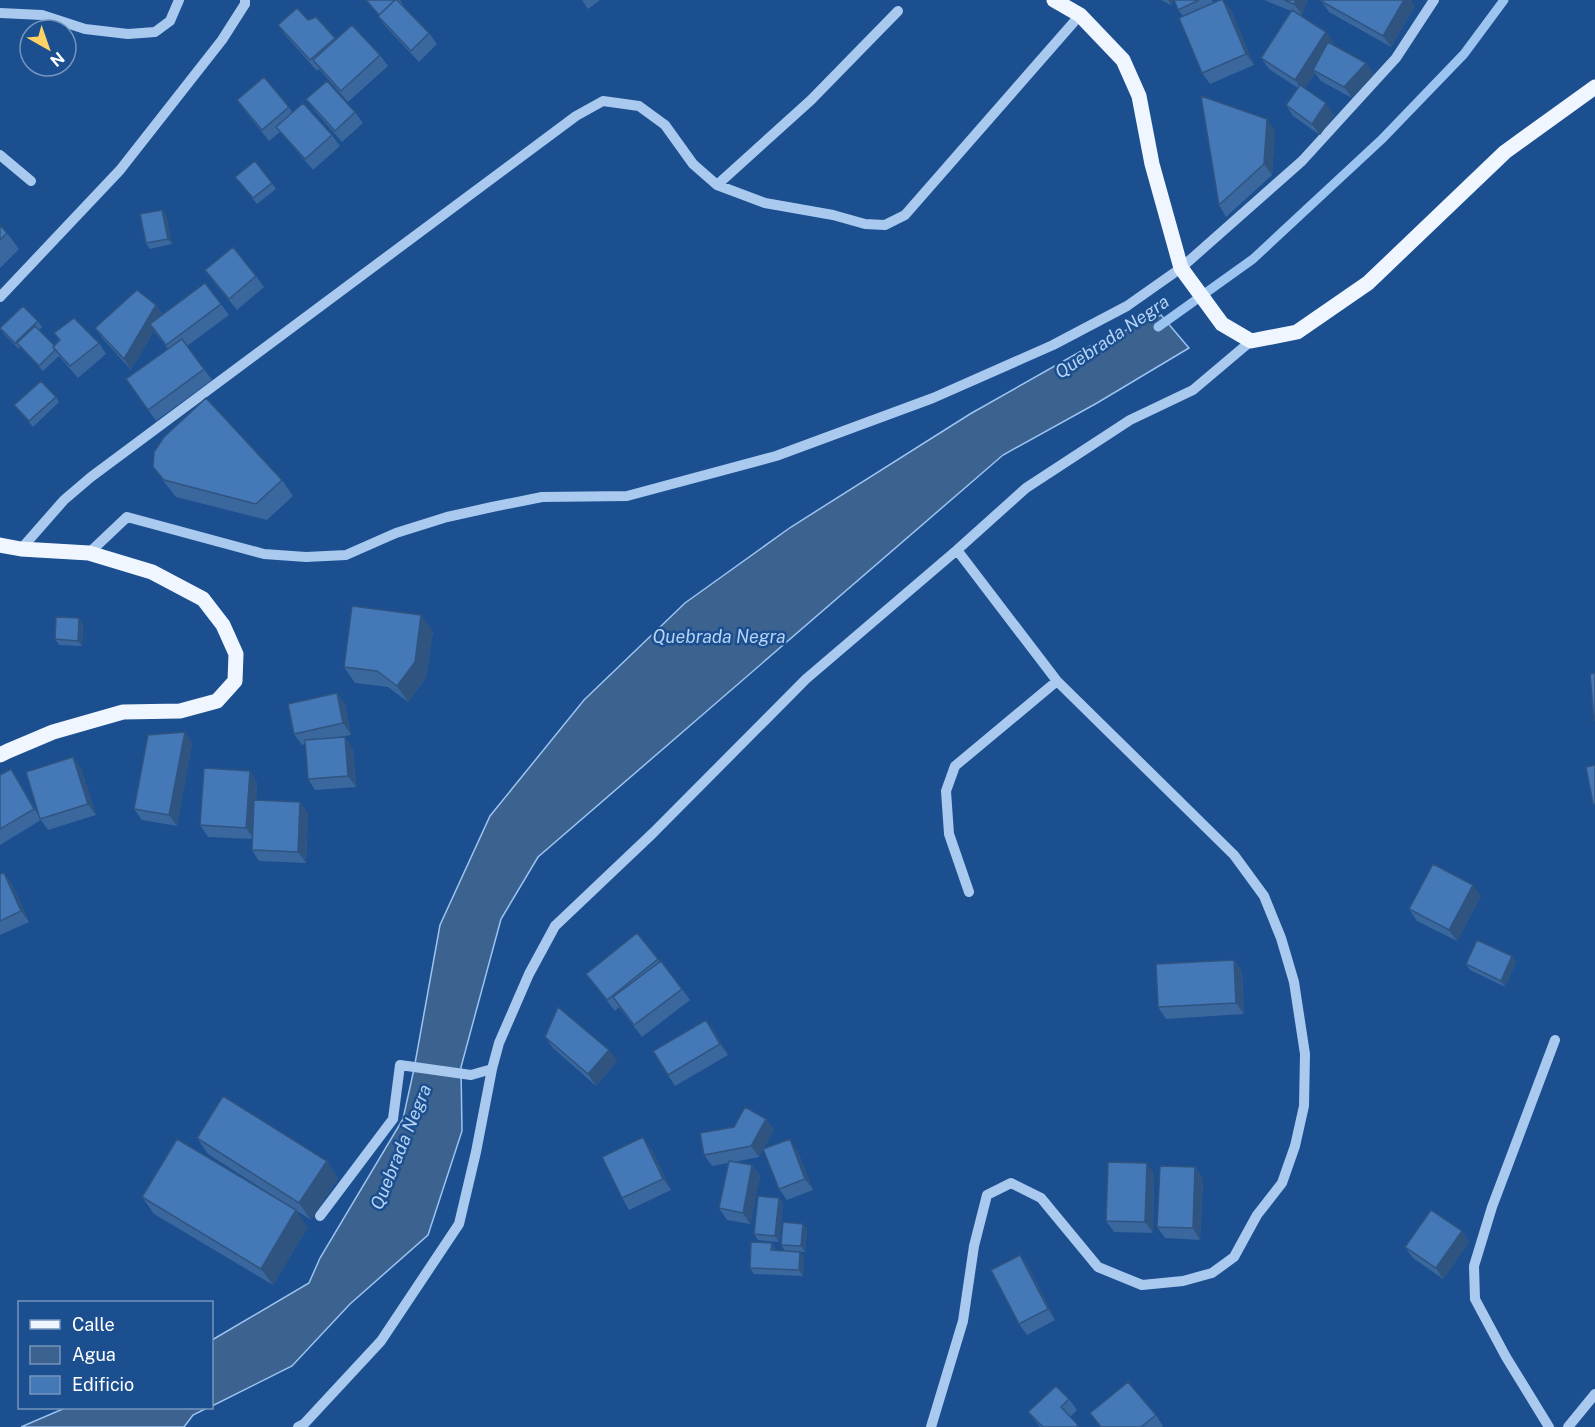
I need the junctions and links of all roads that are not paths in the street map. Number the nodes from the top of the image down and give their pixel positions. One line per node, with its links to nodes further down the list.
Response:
1 (179, 0): 6 (street)
2 (245, 0): 13 (street)
3 (1054, 0): 7 (main road)
4 (1434, 0): 12 (street)
5 (897, 11): 11 (street)
6 (0, 14)
7 (1080, 15): 11 (street); 12 (main road)
8 (1595, 87): 14 (main road)
9 (0, 155): 10 (street)
10 (30, 181)
11 (717, 185): 16 (street)
12 (1181, 268): 14 (main road); 18 (street)
13 (0, 297)
14 (1251, 341): 17 (street)
15 (0, 545): 16 (main road)
16 (21, 549): 18 (main road)
17 (957, 550): 19 (street); 23 (street)
18 (89, 554): 20 (main road)
19 (1057, 681): 21 (street); 27 (street)
20 (0, 756)
21 (969, 892)
22 (1556, 1040): 28 (street)
23 (492, 1069): 24 (street); 26 (street)
24 (320, 1216)
25 (1595, 1394): 29 (street)
26 (298, 1427)
27 (931, 1427)
28 (1549, 1427)
29 (1568, 1427)

